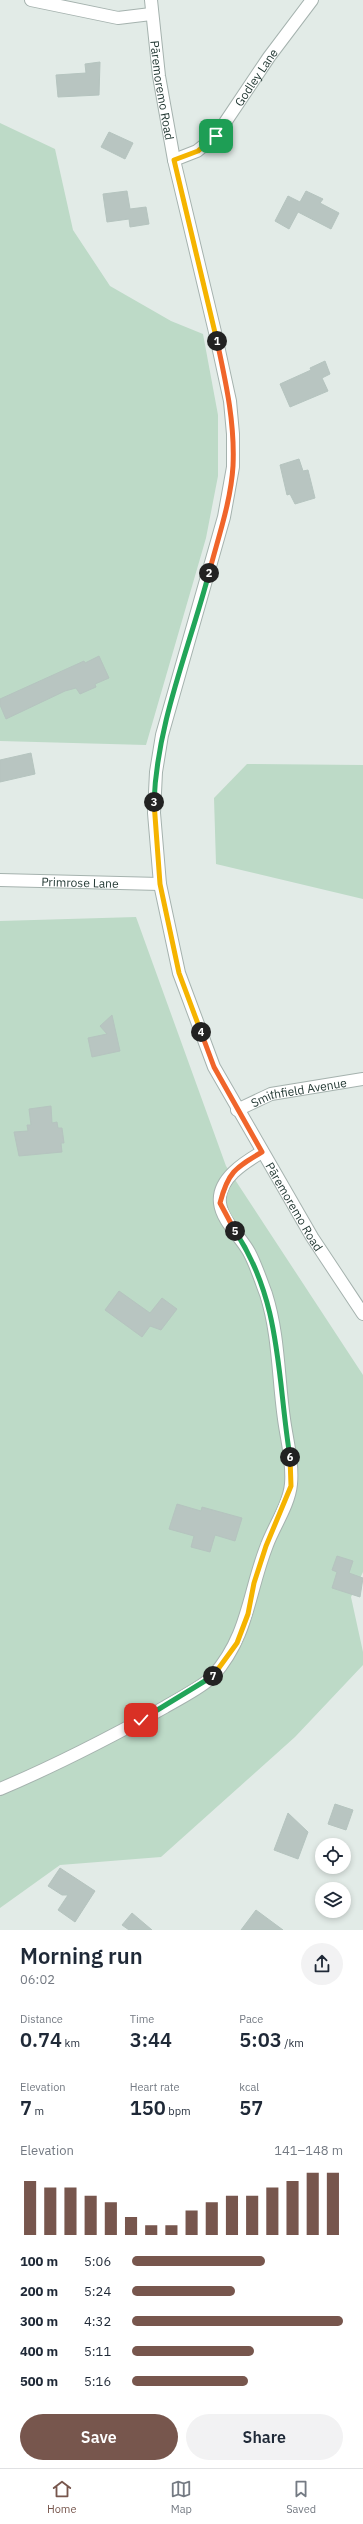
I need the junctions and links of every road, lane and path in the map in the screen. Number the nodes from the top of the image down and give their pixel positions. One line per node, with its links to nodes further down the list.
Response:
1 (31, 0): 4 (street)
2 (151, 0): 4 (street, Pāremoremo Road)
3 (312, 0): 5 (street, Godley Lane)
4 (151, 14): 5 (street, Pāremoremo Road)
5 (174, 160): 7 (street, Pāremoremo Road)
6 (0, 880): 7 (street, Primrose Lane)
7 (160, 884): 9 (street, Pāremoremo Road)
8 (363, 1079): 9 (street, Smithfield Avenue)
9 (237, 1110): 10 (street, Pāremoremo Road)
10 (262, 1152): 11 (street, Pāremoremo Road); 12 (street)
11 (363, 1314)
12 (0, 1789)

